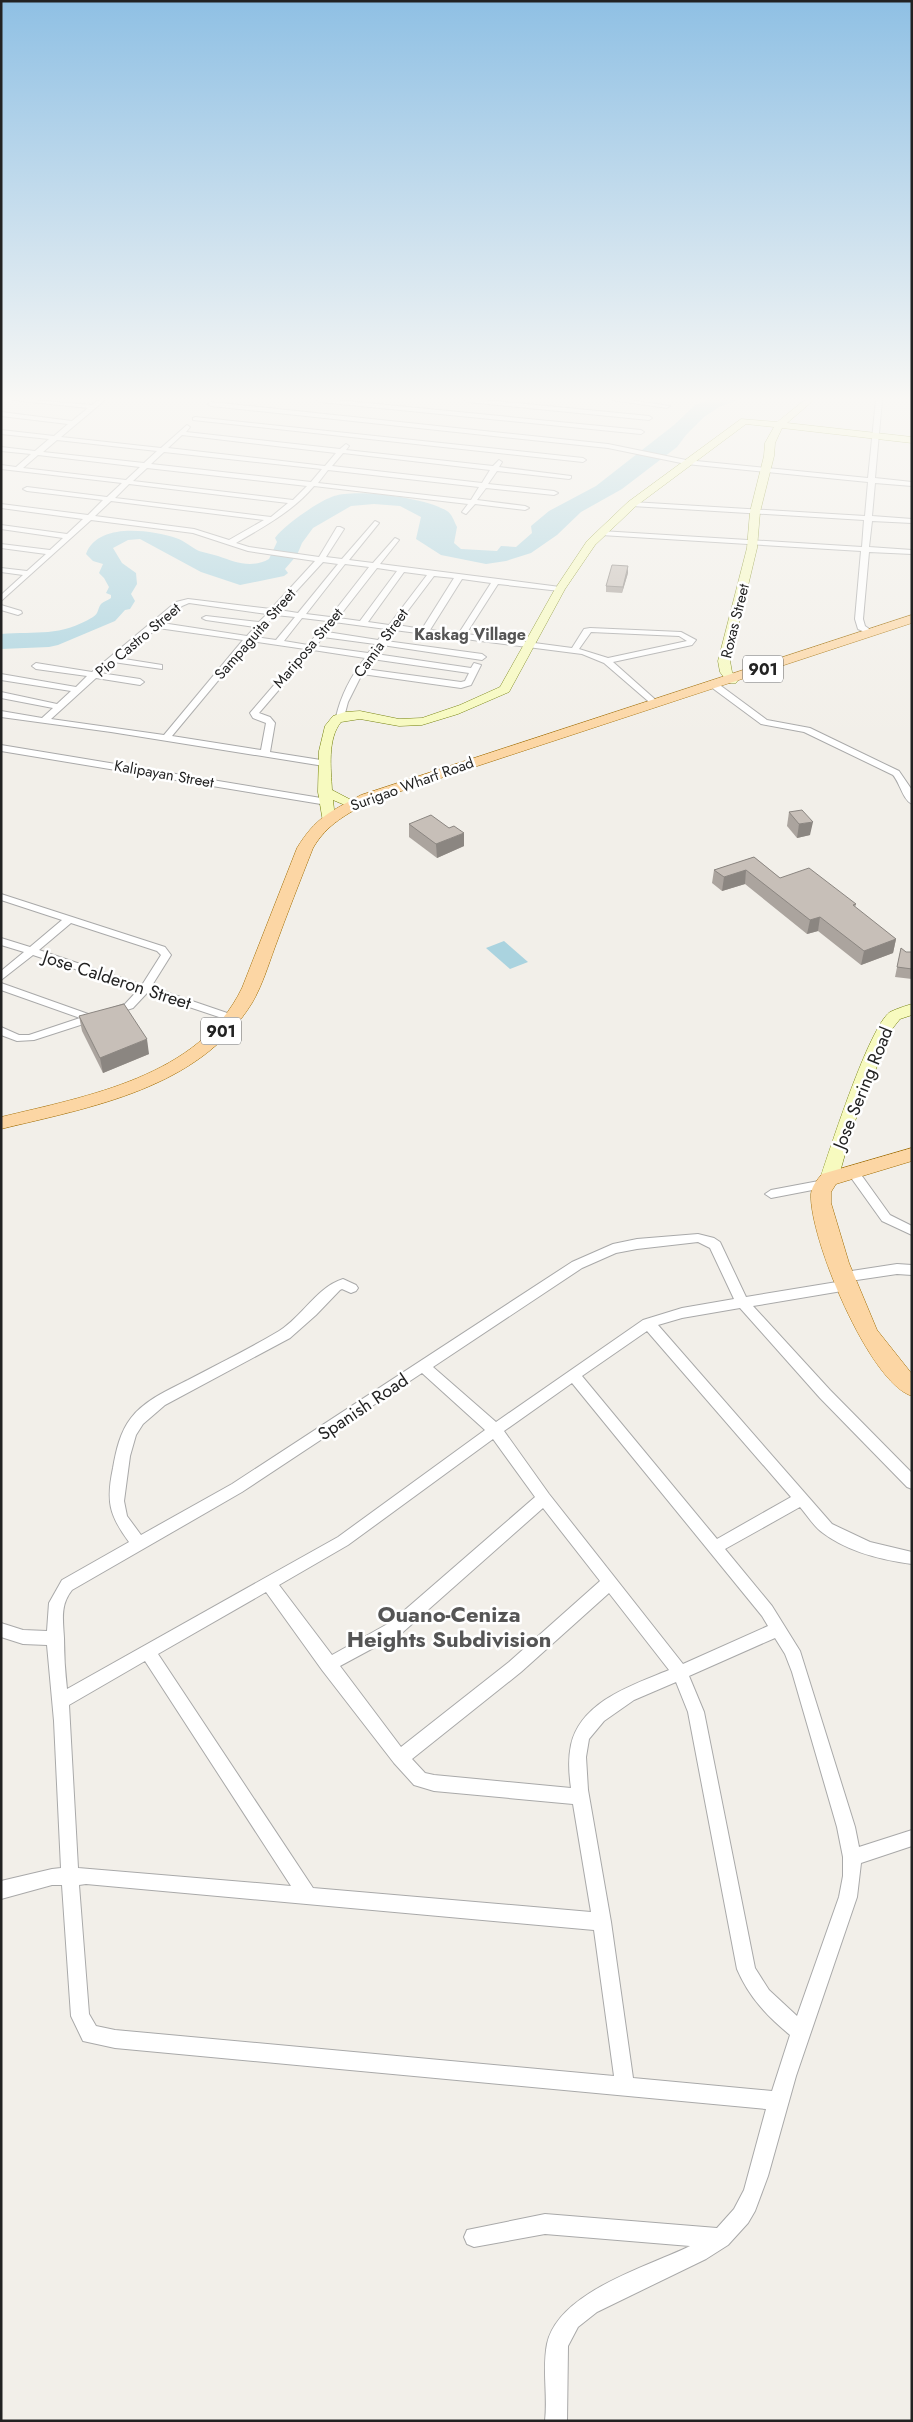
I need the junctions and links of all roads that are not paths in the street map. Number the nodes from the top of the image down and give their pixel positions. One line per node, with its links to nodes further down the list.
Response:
1 (63, 513): 9 (street)
2 (93, 513): 9 (street)
3 (220, 513): 11 (street)
4 (280, 513): 11 (street)
5 (622, 513): 16 (street)
6 (755, 513): 20 (street, Roxas Street)
7 (774, 513): 10 (street)
8 (868, 513): 10 (street)
9 (89, 516): 17 (street); 19 (street)
10 (867, 518): 12 (street); 22 (street)
11 (272, 519): 19 (street)
12 (912, 521)
13 (375, 523): 26 (street)
14 (1, 527): 17 (street)
15 (340, 529): 25 (street, Sampaguita Street)
16 (601, 533): 20 (street); 34 (street)
17 (68, 536): 23 (street)
18 (395, 540): 27 (street, Mariposa Street)
19 (230, 542): 25 (street)
20 (752, 544): 22 (street); 68 (street, Roxas Street)
21 (1, 546): 23 (street)
22 (866, 550): 24 (street); 48 (street)
23 (51, 552): 30 (street)
24 (912, 552)
25 (321, 559): 26 (street); 37 (street, Sampaguita Street)
26 (346, 562): 27 (street); 39 (street)
27 (376, 566): 28 (street); 41 (street, Mariposa Street)
28 (402, 569): 31 (street); 43 (street)
29 (1, 570): 30 (street)
30 (29, 573): 35 (street)
31 (432, 573): 32 (street); 46 (street, Camia Street)
32 (459, 576): 33 (street); 47 (street)
33 (496, 581): 34 (street); 50 (street)
34 (560, 589): 55 (street)
35 (2, 597)
36 (1, 608): 38 (street)
37 (274, 612): 39 (street, Pio Castro Street); 44 (street, Pio Castro Street); 45 (street, Sampaguita Street)
38 (18, 613)
39 (302, 615): 41 (street, Pio Castro Street); 54 (street)
40 (206, 618): 45 (street)
41 (332, 619): 43 (street, Pio Castro Street); 49 (street, Mariposa Street)
42 (912, 619): 48 (main road, 901)
43 (363, 623): 46 (street, Pio Castro Street)
44 (156, 625): 51 (street); 60 (street, Pio Castro Street)
45 (261, 625): 51 (street, Sampaguita Street)
46 (394, 627): 47 (street, Pio Castro Street); 53 (street, Camia Street)
47 (425, 631): 50 (street, Pio Castro Street)
48 (871, 633): 68 (main road, Surigao Wharf Road / 901)
49 (321, 634): 53 (street); 56 (street, Mariposa Street)
50 (461, 636): 52 (street, Pio Castro Street)
51 (248, 639): 54 (street); 78 (street, Sampaguita Street)
52 (493, 640): 55 (street, Pio Castro Street); 59 (street)
53 (380, 642): 58 (street, Camia Street); 59 (street)
54 (277, 644): 56 (street)
55 (528, 645): 57 (street, Pio Castro Street); 76 (street)
56 (310, 648): 58 (street); 80 (street, Mariposa Street)
57 (574, 651): 61 (street, Pio Castro Street); 61 (street)
58 (370, 657): 64 (street, Camia Street); 65 (street)
59 (482, 657): 65 (street)
60 (111, 659): 63 (street); 66 (street, Pio Castro Street)
61 (607, 661): 73 (street)
62 (36, 666): 66 (street)
63 (159, 667)
64 (359, 671): 65 (street); 76 (street, Camia Street)
65 (474, 671)
66 (95, 676): 69 (street); 71 (street, Pio Castro Street)
67 (1, 677): 71 (street)
68 (732, 680): 70 (main road, Surigao Wharf Road / 901)
69 (140, 682)
70 (714, 685): 73 (main road, Surigao Wharf Road / 901); 82 (street)
71 (78, 690): 74 (street, Pio Castro Street)
72 (1, 695): 74 (street)
73 (655, 704): 84 (main road, Surigao Wharf Road / 901)
74 (59, 707): 77 (street, Pio Castro Street)
75 (1, 714): 77 (street)
76 (340, 717): 81 (street)
77 (44, 721): 78 (street)
78 (167, 737): 80 (street)
79 (1, 748): 83 (street, Kalipayan Street)
80 (265, 753): 81 (street)
81 (324, 763): 83 (street)
82 (912, 800)
83 (327, 804): 84 (main road, Surigao Wharf Road / 901); 84 (street); 93 (main road, Surigao Wharf Road / 901)
84 (352, 804)
85 (1, 897): 86 (street)
86 (69, 919): 88 (street); 91 (street)
87 (1, 942): 88 (street, Jose Calderon Street)
88 (30, 951): 89 (street); 91 (street, Jose Calderon Street)
89 (1, 977)
90 (1, 986): 94 (street)
91 (145, 989): 93 (street, Jose Calderon Street); 94 (street)
92 (912, 1009): 99 (street, Jose Sering Road)
93 (232, 1018): 96 (main road, Surigao Wharf Road / 901)
94 (92, 1019): 95 (street)
95 (1, 1030)
96 (1, 1123)
97 (912, 1154): 98 (main road)
98 (853, 1172): 99 (main road); 101 (street)
99 (826, 1182): 100 (street); 103 (main road)
100 (770, 1194)
101 (912, 1231)
102 (912, 1270): 103 (street)
103 (847, 1281): 105 (street); 109 (main road)
104 (351, 1288): 114 (street)
105 (742, 1302): 106 (street); 107 (street, Spanish Road); 111 (street, Spanish Road)
106 (648, 1323): 108 (street); 113 (street)
107 (424, 1366): 110 (street); 114 (street, Spanish Road)
108 (573, 1374): 110 (street); 115 (street)
109 (912, 1388)
110 (495, 1430): 112 (street); 118 (street)
111 (912, 1484)
112 (544, 1498): 117 (street); 123 (street)
113 (801, 1499): 115 (street); 116 (street)
114 (139, 1545): 121 (street, Spanish Road)
115 (715, 1547): 119 (street)
116 (912, 1558)
117 (609, 1583): 124 (street); 126 (street)
118 (269, 1584): 122 (street); 123 (street)
119 (779, 1629): 124 (street); 129 (street)
120 (1, 1630): 121 (street)
121 (56, 1638): 125 (street, Spanish Road)
122 (147, 1650): 125 (street); 132 (street)
123 (328, 1665): 126 (street)
124 (680, 1672): 127 (street); 134 (street)
125 (61, 1701): 130 (street, Spanish Road)
126 (400, 1758): 127 (street)
127 (582, 1797): 133 (street)
128 (912, 1838): 129 (street)
129 (852, 1857): 134 (street)
130 (69, 1876): 131 (street); 132 (street); 135 (street, Spanish Road)
131 (1, 1890)
132 (308, 1896): 133 (street)
133 (602, 1922): 135 (street)
134 (802, 2032): 136 (street)
135 (625, 2087): 136 (street)
136 (778, 2101): 138 (street)
137 (474, 2237): 138 (street)
138 (721, 2238): 139 (street)
139 (556, 2421)

